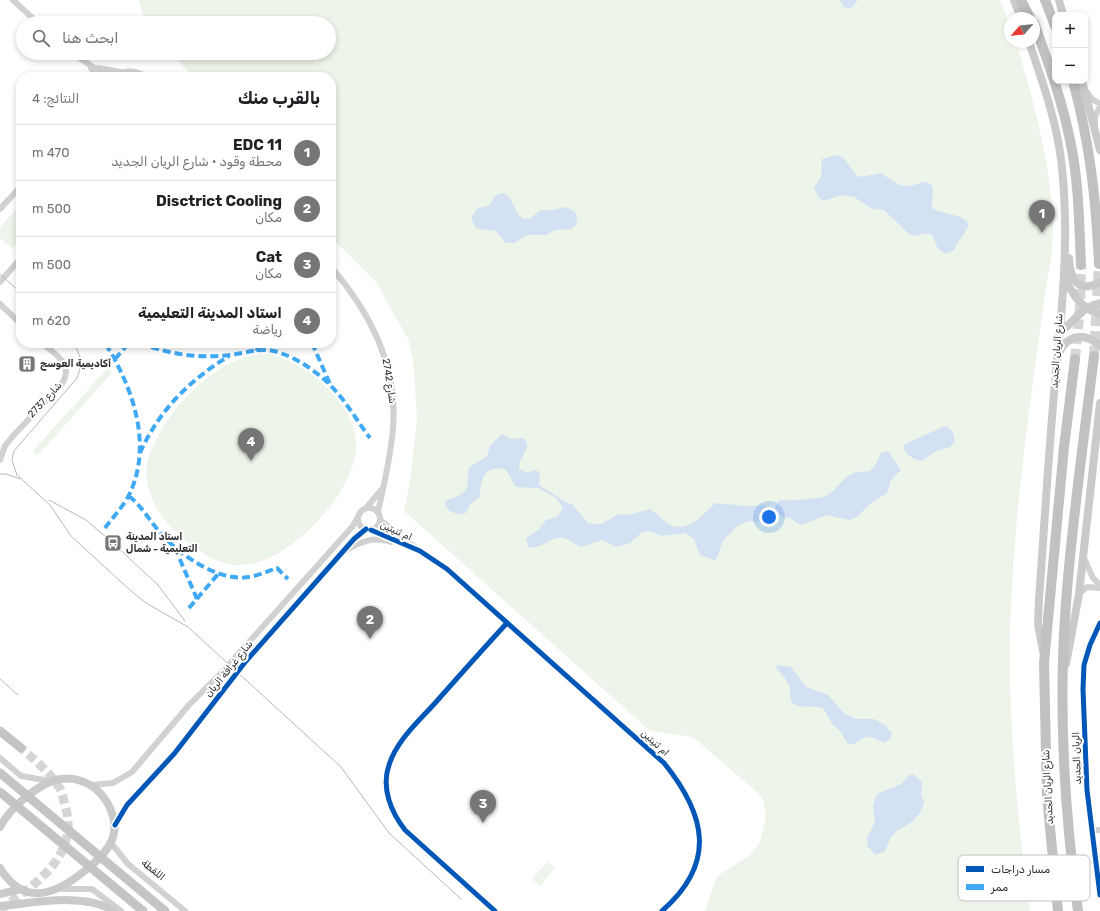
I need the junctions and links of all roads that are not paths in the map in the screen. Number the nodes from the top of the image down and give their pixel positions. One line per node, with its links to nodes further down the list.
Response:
1 (13, 0): 13 (street)
2 (1014, 0): 8 (main road)
3 (1021, 0): 9 (highway)
4 (1026, 0): 10 (highway)
5 (1045, 0): 14 (highway)
6 (1052, 0): 11 (highway)
7 (1059, 0): 12 (main road)
8 (1019, 12)
9 (1028, 12)
10 (1029, 12)
11 (1053, 12)
12 (1062, 12)
13 (30, 16)
14 (1052, 18)
15 (1040, 41): 32 (highway)
16 (1031, 48): 29 (main road, شارع الريان الجديد)
17 (82, 60): 18 (street)
18 (89, 65): 19 (street); 20 (street); 21 (street)
19 (94, 72)
20 (100, 72)
21 (109, 72)
22 (1074, 84): 31 (highway)
23 (1084, 85): 24 (street); 25 (main road)
24 (1100, 105): 25 (street)
25 (1095, 130): 26 (main road)
26 (1100, 150)
27 (16, 191): 28 (street)
28 (0, 209)
29 (1065, 240): 34 (main road, شارع الريان الجديد); 36 (main road)
30 (16, 264): 35 (street)
31 (1099, 264)
32 (1081, 265)
33 (336, 274): 50 (street, شارع 2742)
34 (1063, 275): 39 (main road); 42 (main road, شارع الريان الجديد)
35 (0, 282)
36 (1100, 282)
37 (1100, 303): 39 (main road)
38 (0, 304): 41 (street)
39 (1086, 308): 40 (main road); 42 (main road)
40 (1100, 314)
41 (16, 319)
42 (1059, 334): 46 (main road, شارع الريان الجديد)
43 (1100, 346): 46 (main road)
44 (48, 348): 49 (street, شارع 2737)
45 (1094, 356): 65 (highway, شارع الريان الجديد)
46 (1058, 358): 64 (main road, شارع الريان الجديد)
47 (1075, 359): 64 (highway, شارع الريان الجديد)
48 (1100, 403): 59 (main road, شارع الريان الجديد)
49 (0, 460)
50 (384, 486): 51 (street); 52 (street, شارع 2742)
51 (366, 508): 52 (street); 53 (street)
52 (378, 512): 54 (street)
53 (358, 517): 55 (street); 71 (street, شارع غرافة الريان)
54 (380, 520): 55 (street); 57 (street, ام ثنيتين)
55 (368, 530): 56 (street, ام ثنيتين); 58 (street, شارع غرافة الريان)
56 (402, 545): 57 (street, ام ثنيتين); 58 (street, شارع غرافة الريان)
57 (420, 551): 62 (street, ام ثنيتين)
58 (340, 554): 75 (street, شارع غرافة الريان)
59 (1083, 557): 60 (street); 61 (main road, شارع الريان الجديد)
60 (1100, 587): 61 (street)
61 (1079, 594): 65 (main road, شارع الريان الجديد)
62 (507, 623): 97 (street); 98 (street, ام ثنيتين)
63 (1100, 623): 77 (street, الريان الجديد)
64 (1044, 663): 80 (highway, شارع الريان الجديد)
65 (1064, 672): 81 (highway, شارع الريان الجديد)
66 (0, 731): 67 (main road)
67 (21, 748)
68 (0, 758): 70 (street)
69 (0, 774): 73 (main road)
70 (51, 781): 71 (main road); 73 (main road)
71 (91, 785): 75 (main road)
72 (0, 792): 74 (main road)
73 (28, 797): 74 (main road); 82 (main road)
74 (17, 806): 76 (main road); 83 (main road)
75 (114, 825): 79 (main road)
76 (0, 827)
77 (1091, 830): 78 (street); 88 (street, الريان الجديد)
78 (1100, 830)
79 (111, 843): 82 (main road); 96 (street, اللقطة)
80 (1053, 855)
81 (1071, 855)
82 (100, 857): 83 (main road); 95 (main road)
83 (90, 867): 86 (main road); 94 (main road)
84 (0, 868): 85 (main road)
85 (22, 889): 86 (main road); 87 (main road)
86 (58, 889): 93 (street)
87 (0, 894)
88 (1100, 895)
89 (1057, 901): 99 (highway, شارع الريان الجديد)
90 (1077, 901): 100 (highway, شارع الريان الجديد)
91 (0, 906): 92 (main road)
92 (114, 911)
93 (121, 911)
94 (143, 911)
95 (165, 911)
96 (185, 911)
97 (495, 911)
98 (662, 911)
99 (1058, 911)
100 (1078, 911)

